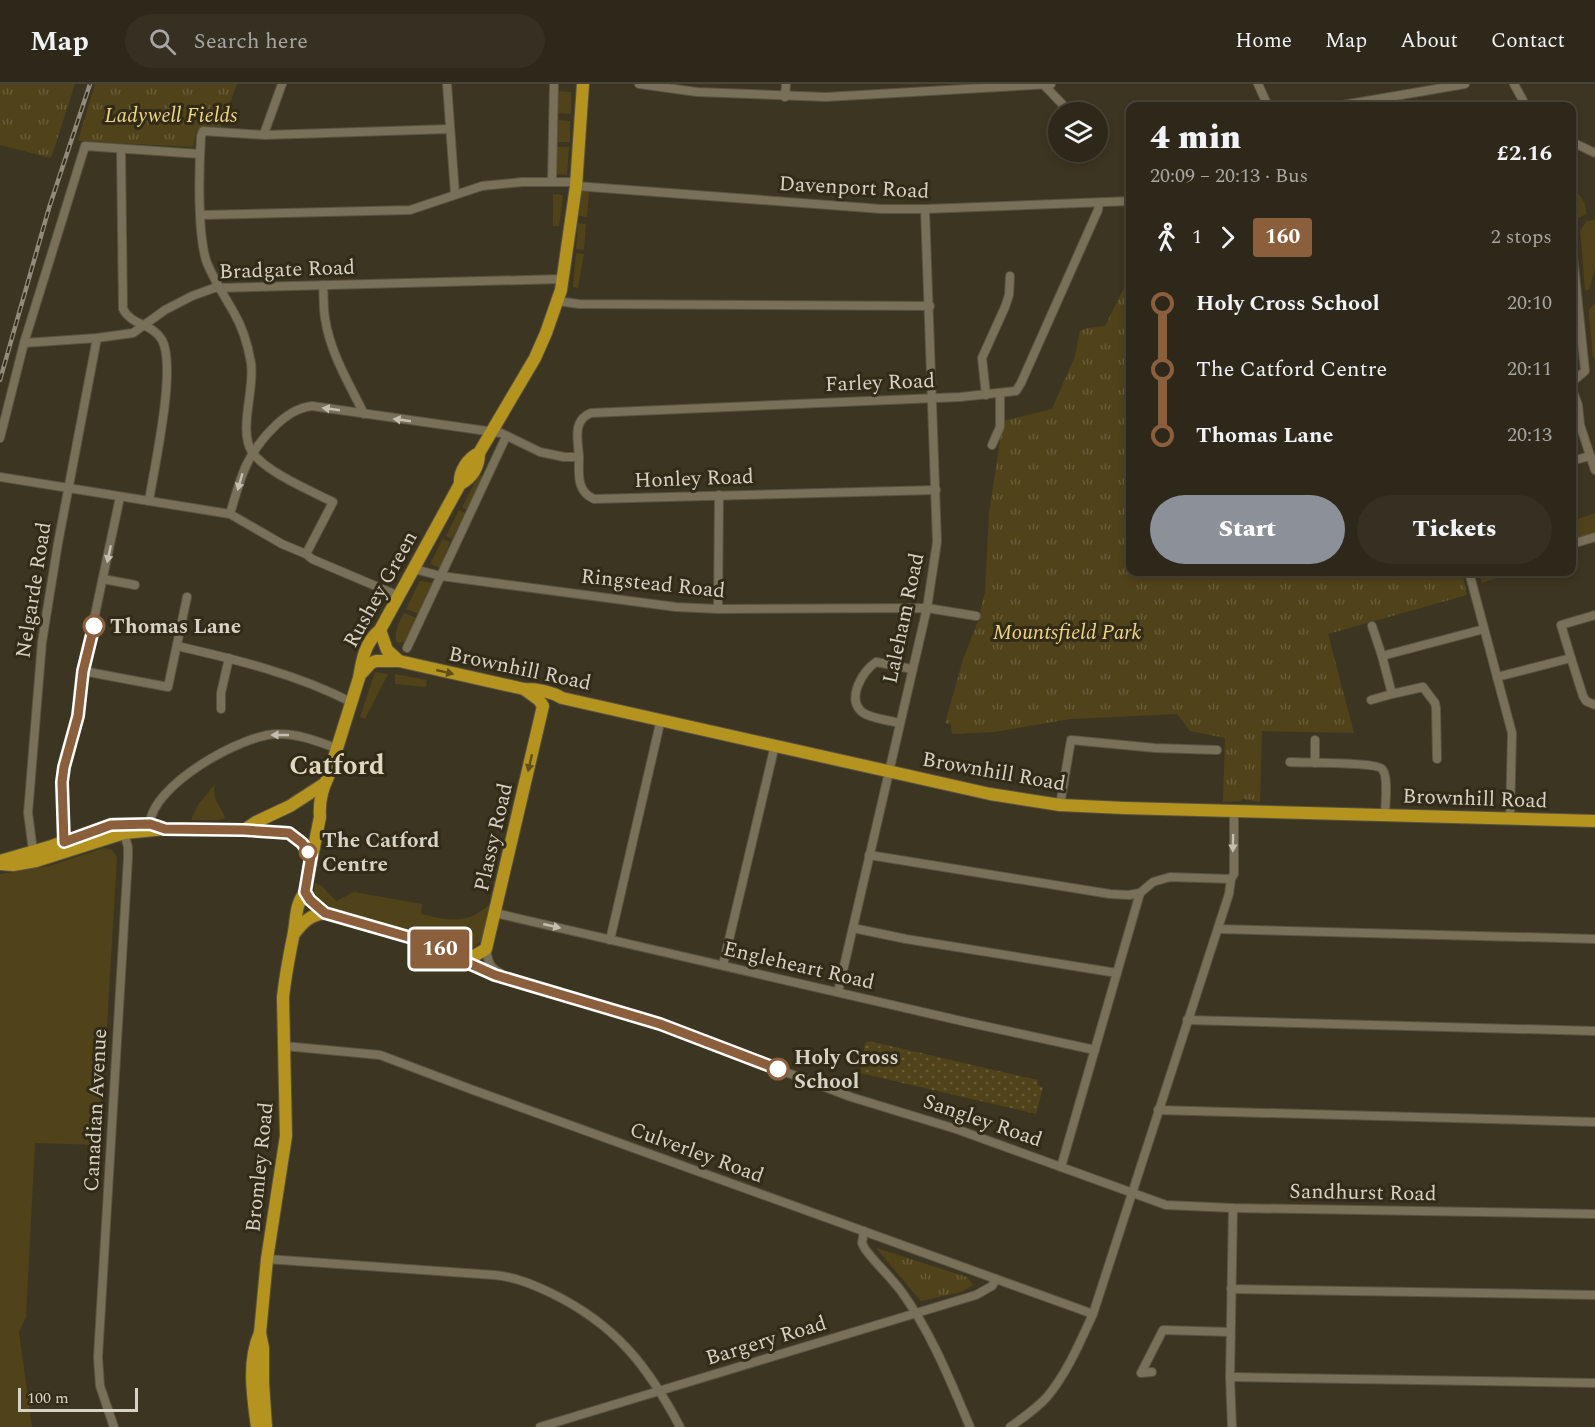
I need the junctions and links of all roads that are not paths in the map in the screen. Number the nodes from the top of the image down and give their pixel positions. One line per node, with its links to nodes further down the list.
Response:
1 (282, 84): 19 (street)
2 (447, 84): 18 (street)
3 (583, 84): 25 (highway, Rushey Green)
4 (639, 84): 12 (street)
5 (786, 84): 13 (street)
6 (1044, 84): 7 (street); 13 (street); 14 (street)
7 (1051, 84)
8 (1258, 84): 15 (street)
9 (1465, 84): 16 (street)
10 (1514, 84): 17 (street)
11 (554, 85): 24 (street)
12 (697, 88): 13 (street)
13 (785, 97)
14 (1060, 102)
15 (1266, 102)
16 (1360, 102)
17 (1524, 102)
18 (450, 129): 19 (street); 26 (street)
19 (265, 135): 23 (street)
20 (1576, 143): 22 (street)
21 (121, 149): 23 (street); 38 (street); 40 (street)
22 (1595, 153)
23 (200, 154): 30 (street)
24 (552, 182): 25 (street, Davenport Road); 26 (street, Davenport Road)
25 (576, 184): 29 (street, Davenport Road); 32 (highway, Rushey Green)
26 (455, 194): 30 (street, Davenport Road)
27 (1126, 201): 28 (street, Davenport Road)
28 (1099, 203): 29 (street, Davenport Road); 42 (street, Farley Road)
29 (925, 209): 37 (street, Laleham Road)
30 (202, 215): 35 (street)
31 (1010, 276): 43 (street)
32 (563, 279): 34 (street, Bradgate Road); 36 (highway, Rushey Green)
33 (1576, 284): 41 (street)
34 (323, 285): 35 (street, Bradgate Road); 46 (street)
35 (219, 289): 38 (street, Bradgate Road); 51 (street)
36 (557, 301): 37 (street); 47 (highway, Rushey Green)
37 (930, 306): 44 (street, Laleham Road)
38 (143, 325): 39 (street, Bradgate Road); 61 (street)
39 (97, 338): 40 (street, Bradgate Road); 57 (street, Nelgarde Road)
40 (24, 343): 48 (street)
41 (1576, 379)
42 (1000, 394): 43 (street, Farley Road); 50 (street)
43 (986, 395): 44 (street, Farley Road)
44 (932, 398): 53 (street, Farley Road); 58 (street, Laleham Road)
45 (1576, 400): 52 (street)
46 (364, 414): 47 (street, one-way to 46); 51 (street, one-way to 51)
47 (492, 432): 53 (street); 66 (highway, Rushey Green)
48 (0, 438)
49 (504, 441): 67 (street)
50 (992, 445)
51 (252, 451): 62 (street, one-way to 62); 65 (street)
52 (1590, 456): 54 (street); 55 (street)
53 (579, 457): 59 (street, Honley Road)
54 (1579, 459)
55 (1595, 470)
56 (0, 477): 57 (street)
57 (68, 489): 60 (street); 120 (street, Nelgarde Road)
58 (936, 490): 59 (street, Honley Road); 73 (street, Laleham Road)
59 (719, 495): 74 (street)
60 (120, 497): 61 (street); 69 (street, one-way to 69)
61 (149, 501): 62 (street)
62 (230, 514): 65 (street)
63 (1595, 537): 64 (street)
64 (1576, 543)
65 (306, 554): 71 (street)
66 (414, 569): 67 (street, Ringstead Road); 71 (highway, Rushey Green)
67 (441, 576): 74 (street, Ringstead Road); 81 (street)
68 (1470, 576): 78 (street)
69 (103, 579): 70 (street); 87 (street)
70 (135, 585)
71 (399, 596): 79 (highway, Rushey Green)
72 (187, 597): 80 (street)
73 (927, 608): 74 (street, Ringstead Road); 75 (street, Ringstead Road); 86 (street, Laleham Road)
74 (718, 609)
75 (976, 615)
76 (1595, 615): 84 (street)
77 (1372, 626): 82 (street)
78 (1484, 629): 82 (street); 89 (street)
79 (380, 630): 85 (highway); 88 (highway, Rushey Green)
80 (177, 646): 83 (street); 87 (street)
81 (407, 648)
82 (1382, 656): 91 (street)
83 (228, 658): 94 (street); 97 (street)
84 (1571, 658): 89 (street); 95 (street)
85 (399, 661): 88 (highway, Brownhill Road); 90 (highway, Brownhill Road, one-way to 90)
86 (912, 669): 99 (street, Laleham Road); 99 (street)
87 (83, 671): 119 (street)
88 (360, 675): 94 (highway, Rushey Green)
89 (1497, 677): 112 (street)
90 (524, 689): 92 (highway, Brownhill Road); 96 (highway)
91 (1392, 694): 93 (street); 104 (street)
92 (562, 698): 96 (highway); 98 (highway, Brownhill Road)
93 (1371, 700)
94 (351, 702): 102 (highway, Rushey Green)
95 (1595, 705)
96 (543, 706): 128 (highway, Plassy Road, one-way to 128)
97 (221, 709)
98 (660, 719): 101 (highway, Brownhill Road); 133 (street)
99 (900, 723): 107 (street, Laleham Road)
100 (1315, 740): 106 (street)
101 (775, 745): 107 (highway, Brownhill Road); 136 (street)
102 (336, 748): 108 (highway, Rushey Green); 114 (street, one-way to 114)
103 (1217, 750): 109 (street)
104 (1437, 759)
105 (1290, 762): 106 (street)
106 (1315, 763): 111 (street)
107 (888, 771): 109 (highway, Brownhill Road); 121 (street, Laleham Road)
108 (324, 784): 116 (highway); 122 (highway, Rushey Green)
109 (1059, 805): 110 (highway, Brownhill Road)
110 (1234, 811): 111 (highway, Brownhill Road); 124 (street, one-way to 124)
111 (1385, 815): 112 (highway, Brownhill Road)
112 (1510, 818): 113 (highway, Brownhill Road)
113 (1595, 821)
114 (150, 824): 115 (highway); 118 (highway)
115 (165, 829): 116 (highway); 117 (highway)
116 (244, 830): 122 (highway)
117 (124, 833): 118 (street); 119 (highway); 163 (street, Canadian Avenue)
118 (85, 834): 119 (highway)
119 (65, 847): 120 (highway); 123 (highway)
120 (33, 851): 123 (highway)
121 (869, 855): 126 (street); 129 (street, Laleham Road)
122 (311, 856): 125 (highway, Rushey Green)
123 (0, 863)
124 (1231, 879): 126 (street); 130 (street)
125 (305, 892): 127 (highway); 131 (highway, Bromley Road)
126 (1140, 893): 137 (street)
127 (325, 913): 131 (highway); 135 (highway, Sangley Road)
128 (495, 913): 133 (street, Engleheart Road, one-way to 133); 134 (highway, Plassy Road)
129 (853, 928): 137 (street); 139 (street, Laleham Road)
130 (1218, 929): 132 (street); 140 (street)
131 (294, 934): 142 (highway, Bromley Road)
132 (1595, 939)
133 (610, 940): 136 (street, Engleheart Road)
134 (486, 950): 135 (highway); 138 (street, Sangley Road)
135 (461, 958): 138 (street, Sangley Road)
136 (723, 965): 139 (street, Engleheart Road)
137 (1117, 974): 143 (street)
138 (513, 980): 146 (street, Sangley Road)
139 (838, 992): 143 (street, Engleheart Road)
140 (1187, 1020): 141 (street); 144 (street)
141 (1595, 1031)
142 (284, 1046): 150 (street, Culverley Road); 151 (highway, Bromley Road)
143 (1095, 1050): 146 (street)
144 (1158, 1110): 145 (street); 147 (street)
145 (1595, 1122)
146 (1061, 1167): 147 (street, Sangley Road)
147 (1133, 1194): 148 (street, Sandhurst Road); 156 (street)
148 (1233, 1208): 149 (street, Sandhurst Road); 153 (street)
149 (1595, 1214)
150 (864, 1231): 152 (street, Culverley Road); 155 (street)
151 (267, 1259): 158 (highway, Bromley Road); 162 (street)
152 (996, 1279): 155 (street, Bargery Road); 156 (street, Culverley Road)
153 (1231, 1289): 154 (street); 157 (street)
154 (1595, 1295)
155 (915, 1314): 162 (street, Bargery Road); 168 (street)
156 (1093, 1314): 169 (street)
157 (1230, 1332): 159 (street); 160 (street)
158 (260, 1333): 164 (highway, Bromley Road); 165 (highway, Bromley Road)
159 (1152, 1372)
160 (1230, 1377): 161 (street); 170 (street)
161 (1595, 1383)
162 (660, 1390): 166 (street, Bargery Road); 167 (street)
163 (114, 1427)
164 (257, 1427)
165 (266, 1427)
166 (540, 1427)
167 (680, 1427)
168 (970, 1427)
169 (1010, 1427)
170 (1232, 1427)

